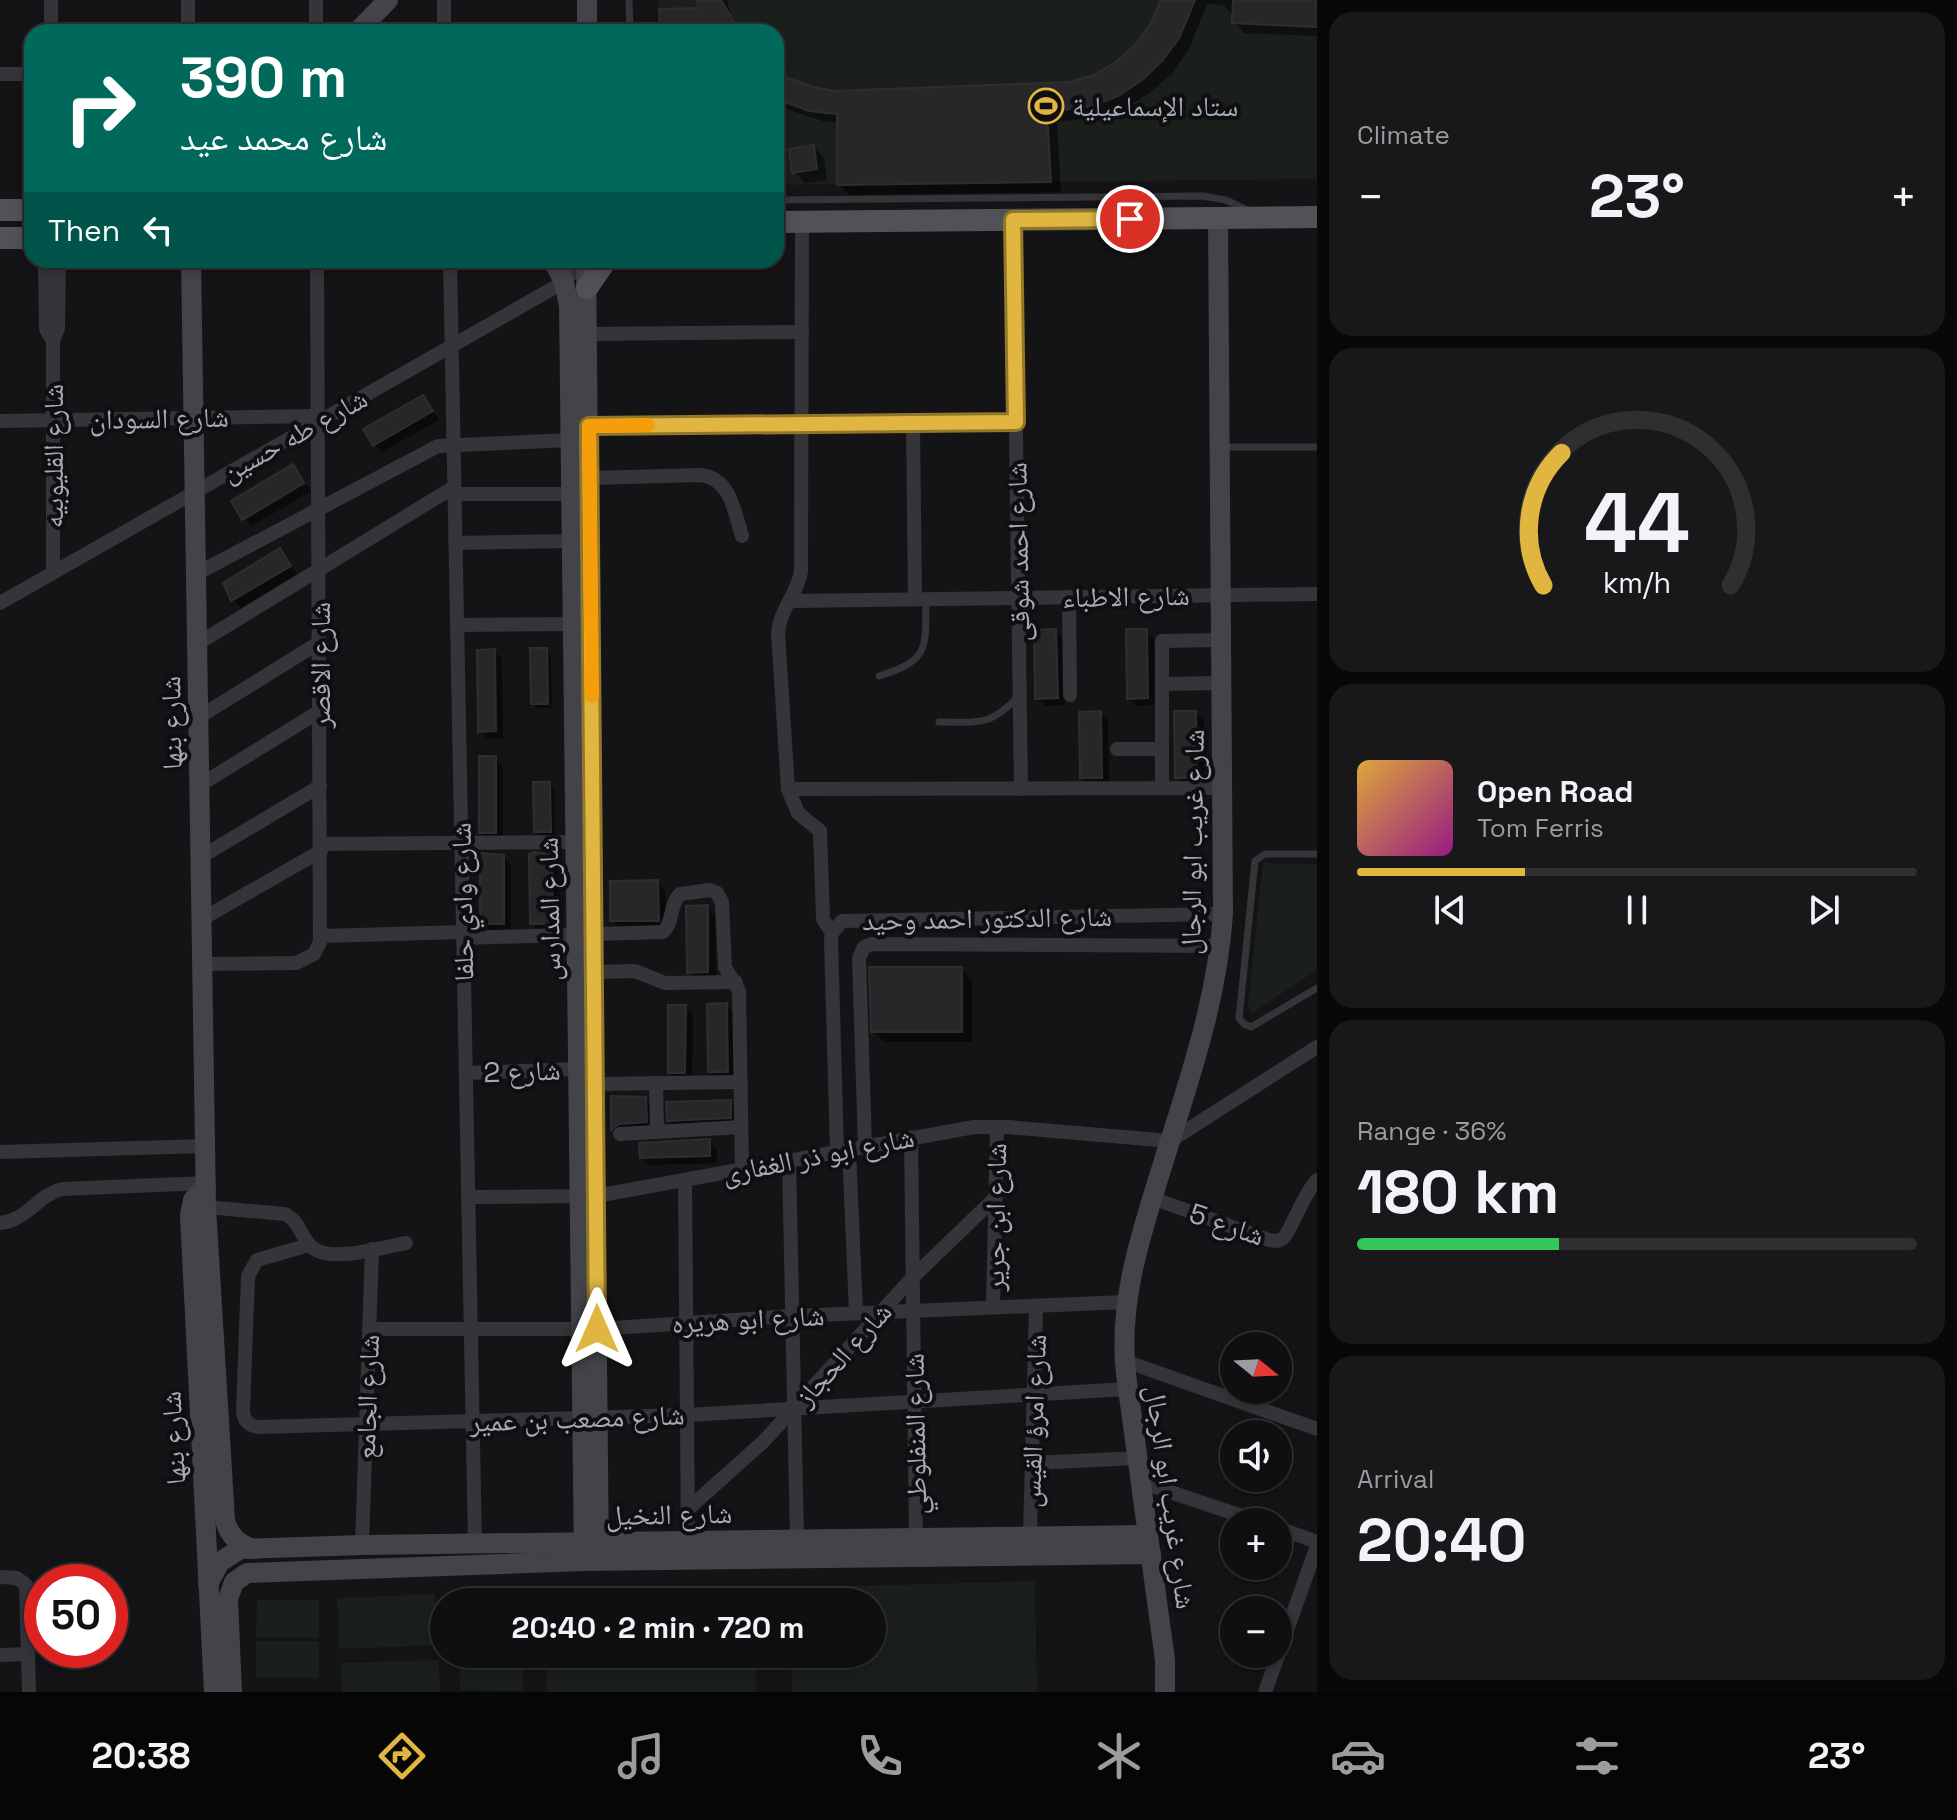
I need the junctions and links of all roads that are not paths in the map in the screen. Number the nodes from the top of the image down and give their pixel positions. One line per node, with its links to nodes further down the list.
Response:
1 (51, 0): 8 (street)
2 (188, 0): 9 (street)
3 (316, 0): 10 (street)
4 (388, 0): 11 (main road)
5 (444, 0): 12 (street)
6 (587, 0): 13 (main road)
7 (629, 0): 14 (lane)
8 (51, 24)
9 (188, 24)
10 (316, 24)
11 (365, 24)
12 (444, 24)
13 (587, 24)
14 (630, 24)
15 (0, 74): 16 (street)
16 (24, 74)
17 (784, 200): 22 (lane)
18 (0, 210): 19 (main road)
19 (24, 210)
20 (1317, 217): 22 (main road)
21 (1218, 218): 22 (main road); 23 (main road); 52 (main road, شارع غريب ابو الرجال)
22 (1257, 218)
23 (1013, 220): 25 (main road); 47 (street, شارع احمد شوقى)
24 (784, 222): 25 (main road)
25 (802, 222): 39 (street)
26 (0, 238): 27 (main road)
27 (24, 238)
28 (45, 268): 41 (street, شارع القليوبيه)
29 (59, 268): 41 (street, شارع القليوبيه)
30 (191, 268): 43 (main road, شارع بنها)
31 (317, 268): 44 (street, شارع الاقصر)
32 (450, 268): 42 (street, شارع وادي حلفا)
33 (557, 268): 37 (main road, شارع المدارس)
34 (577, 268): 37 (street, شارع طه حسين)
35 (586, 268): 38 (main road, شارع المدارس)
36 (601, 268): 38 (main road)
37 (564, 282): 42 (street, شارع طه حسين); 50 (main road, شارع المدارس)
38 (587, 288): 40 (main road, شارع المدارس)
39 (802, 332): 40 (street); 49 (street)
40 (588, 334): 50 (main road, شارع المدارس)
41 (53, 341): 45 (street, شارع القليوبيه)
42 (451, 346): 44 (street, شارع طه حسين); 51 (street, شارع وادي حلفا)
43 (194, 417): 44 (street, شارع السودان); 45 (street, شارع السودان); 55 (main road, شارع بنها)
44 (318, 418): 55 (street, شارع طه حسين); 58 (street, شارع الاقصر)
45 (53, 420): 46 (street, شارع السودان); 63 (street, شارع القليوبيه)
46 (0, 421)
47 (1016, 422): 48 (street); 68 (street, شارع احمد شوقى)
48 (913, 423): 49 (street); 69 (street)
49 (802, 424): 50 (street); 70 (street)
50 (577, 431): 51 (street); 54 (main road, شارع المدارس); 57 (main road, شارع المدارس)
51 (453, 444): 56 (street, شارع وادي حلفا); 58 (street)
52 (1220, 447): 53 (lane); 66 (main road, شارع غريب ابو الرجال)
53 (1317, 447)
54 (590, 478): 59 (street); 103 (main road, شارع المدارس)
55 (195, 491): 63 (street, شارع طه حسين); 64 (main road, شارع بنها)
56 (454, 491): 57 (street); 61 (street, شارع وادي حلفا); 62 (street)
57 (572, 494): 60 (main road, شارع المدارس)
58 (319, 508): 62 (street, شارع الاقصر); 64 (street)
59 (742, 536)
60 (573, 541): 61 (street); 72 (main road, شارع المدارس)
61 (455, 543): 73 (street, شارع وادي حلفا)
62 (319, 568): 75 (street, شارع الاقصر); 76 (street)
63 (53, 571): 71 (street, شارع طه حسين)
64 (196, 574): 76 (main road, شارع بنها)
65 (1317, 594): 66 (street, شارع الاطباء)
66 (1221, 595): 67 (street, شارع الاطباء); 74 (main road, شارع غريب ابو الرجال)
67 (1069, 597): 68 (street, شارع الاطباء); 81 (street)
68 (1019, 598): 69 (street, شارع الاطباء); 80 (street, شارع احمد شوقى)
69 (920, 599): 70 (street, شارع الاطباء); 77 (lane)
70 (792, 601): 91 (street)
71 (0, 603)
72 (574, 624): 73 (street); 93 (main road, شارع المدارس)
73 (457, 625): 94 (street, شارع وادي حلفا)
74 (1221, 640): 78 (main road, شارع غريب ابو الرجال); 79 (street)
75 (320, 642): 82 (street, شارع الاقصر); 83 (street)
76 (197, 644): 83 (main road, شارع بنها)
77 (879, 676)
78 (1221, 683): 79 (street); 90 (main road, شارع غريب ابو الرجال)
79 (1162, 684): 86 (street)
80 (1020, 695): 84 (lane); 92 (street, شارع احمد شوقى)
81 (1070, 695)
82 (320, 711): 87 (street); 88 (street, شارع الاقصر)
83 (199, 717): 87 (main road, شارع بنها)
84 (939, 722)
85 (1117, 749): 86 (street)
86 (1162, 749): 89 (street)
87 (200, 785): 97 (main road, شارع بنها)
88 (320, 786): 95 (street, شارع الاقصر); 97 (street)
89 (1162, 788): 90 (street); 92 (street)
90 (1222, 788): 98 (main road, شارع غريب ابو الرجال)
91 (788, 789): 92 (street); 100 (street)
92 (1021, 789)
93 (576, 842): 94 (street); 103 (main road, شارع المدارس)
94 (461, 843): 95 (street); 101 (street, شارع وادي حلفا)
95 (321, 848): 99 (street); 102 (street, شارع الاقصر)
96 (1317, 854): 108 (lane)
97 (201, 857): 99 (main road, شارع بنها)
98 (1223, 914): 100 (street, شارع الدكتور احمد وحيد); 104 (main road, شارع غريب ابو الرجال)
99 (202, 919): 105 (main road, شارع بنها)
100 (832, 933): 123 (street, شارع الدكتور احمد وحيد)
101 (463, 935): 102 (street); 103 (street); 111 (street, شارع وادي حلفا)
102 (321, 936): 105 (street)
103 (585, 936): 106 (main road, شارع المدارس); 107 (street); 110 (main road, شارع المدارس)
104 (1221, 946): 120 (main road, شارع غريب ابو الرجال); 122 (street, شارع الدكتور احمد وحيد)
105 (202, 964): 121 (main road, شارع بنها)
106 (594, 972): 107 (street); 114 (main road, شارع المدارس)
107 (736, 982): 112 (street)
108 (1317, 988)
109 (1317, 1047): 120 (street)
110 (579, 1069): 111 (street, شارع 2); 130 (main road, شارع المدارس)
111 (466, 1073): 131 (street, شارع وادي حلفا)
112 (741, 1082): 113 (street); 115 (street)
113 (656, 1083): 114 (street); 117 (street)
114 (595, 1084): 130 (main road, شارع المدارس)
115 (741, 1127): 117 (street); 126 (street)
116 (997, 1127): 119 (street, شارع ابو ذر الغفارى); 120 (street, شارع ابو ذر الغفارى); 132 (street, شارع ابن جرير)
117 (657, 1132): 118 (street)
118 (620, 1134)
119 (911, 1137): 122 (street, شارع ابو ذر الغفارى); 139 (street, شارع المنفلوطي)
120 (1170, 1141): 133 (main road, شارع غريب ابو الرجال)
121 (205, 1146): 124 (street); 129 (main road, شارع بنها)
122 (865, 1146): 123 (street, شارع ابو ذر الغفارى)
123 (843, 1150): 125 (street, شارع ابو ذر الغفارى); 145 (street, شارع الدكتور احمد وحيد)
124 (0, 1152)
125 (789, 1160): 126 (street, شارع ابو ذر الغفارى); 146 (street)
126 (742, 1169): 127 (street, شارع ابو ذر الغفارى)
127 (685, 1180): 130 (street, شارع ابو ذر الغفارى); 147 (street)
128 (1317, 1180): 133 (street, شارع 5)
129 (206, 1185): 134 (main road, شارع بنها); 135 (street); 172 (main road, شارع بنها)
130 (588, 1196): 131 (street, شارع ابو ذر الغفارى); 150 (main road, شارع المدارس)
131 (468, 1197): 149 (street, شارع وادي حلفا)
132 (995, 1198): 139 (street, شارع الحجاز); 142 (street, شارع ابن جرير)
133 (1152, 1198): 140 (main road, شارع غريب ابو الرجال)
134 (206, 1207): 137 (street); 167 (main road, شارع بنها)
135 (0, 1223)
136 (406, 1243): 138 (street)
137 (309, 1245): 138 (street); 159 (street, شارع مصعب بن عمير)
138 (372, 1249): 148 (street, شارع الجامع)
139 (913, 1277): 143 (street, شارع المنفلوطي); 144 (street, شارع الحجاز)
140 (1126, 1302): 141 (street, شارع ابو هريره); 151 (main road, شارع غريب ابو الرجال)
141 (1036, 1306): 142 (street, شارع ابو هريره); 153 (street, شارع امرؤ القيس)
142 (993, 1307): 143 (street, شارع ابو هريره)
143 (913, 1311): 144 (street, شارع ابو هريره); 154 (street, شارع المنفلوطي)
144 (882, 1312): 145 (street, شارع ابو هريره); 155 (street, شارع الحجاز)
145 (856, 1313): 146 (street, شارع ابو هريره)
146 (793, 1316): 147 (street, شارع ابو هريره); 155 (street)
147 (686, 1323): 150 (street, شارع ابو هريره); 156 (street)
148 (369, 1329): 149 (street, شارع ابو هريره); 159 (street, شارع الجامع)
149 (470, 1329): 150 (street, شارع ابو هريره); 158 (street, شارع وادي حلفا)
150 (589, 1329): 157 (main road, شارع المدارس)
151 (1125, 1361): 152 (main road, شارع غريب ابو الرجال); 160 (street)
152 (1128, 1389): 153 (street, شارع مصعب بن عمير); 161 (main road, شارع غريب ابو الرجال)
153 (1034, 1394): 154 (street, شارع مصعب بن عمير); 162 (street, شارع امرؤ القيس)
154 (915, 1400): 155 (street, شارع مصعب بن عمير); 169 (street, شارع المنفلوطي)
155 (795, 1407): 156 (street, شارع مصعب بن عمير); 164 (street, شارع الحجاز); 170 (street)
156 (687, 1415): 157 (street, شارع مصعب بن عمير); 164 (street)
157 (590, 1419): 158 (street, شارع مصعب بن عمير); 178 (main road, شارع المدارس)
158 (472, 1421): 159 (street, شارع مصعب بن عمير); 173 (street, شارع وادي حلفا)
159 (366, 1424): 176 (street, شارع الجامع)
160 (1317, 1429)
161 (1138, 1458): 162 (street); 163 (main road, شارع غريب ابو الرجال)
162 (1032, 1463): 168 (street, شارع امرؤ القيس)
163 (1141, 1482): 165 (street); 174 (main road, شارع غريب ابو الرجال)
164 (688, 1509): 171 (street)
165 (1220, 1509)
166 (1292, 1534): 175 (street)
167 (229, 1535): 172 (main road); 177 (main road)
168 (1030, 1536): 169 (main road, شارع النخيل); 174 (main road, شارع النخيل)
169 (916, 1538): 170 (main road, شارع النخيل)
170 (797, 1539): 171 (main road, شارع النخيل)
171 (688, 1541): 178 (main road, شارع النخيل)
172 (206, 1543): 181 (main road, شارع بنها)
173 (475, 1544): 176 (main road, شارع النخيل); 178 (main road, شارع النخيل)
174 (1149, 1544): 178 (main road, شارع النخيل); 188 (main road, شارع غريب ابو الرجال)
175 (1317, 1544): 189 (street)
176 (362, 1545): 177 (main road, شارع النخيل)
177 (254, 1549): 181 (main road, شارع النخيل)
178 (591, 1552): 187 (main road, شارع النخيل)
179 (0, 1577): 180 (street)
180 (24, 1583)
181 (208, 1584): 186 (main road, شارع بنها)
182 (24, 1654): 183 (street)
183 (0, 1655)
184 (28, 1668): 185 (street)
185 (29, 1692)
186 (214, 1692)
187 (232, 1692)
188 (1165, 1692)
189 (1265, 1692)

